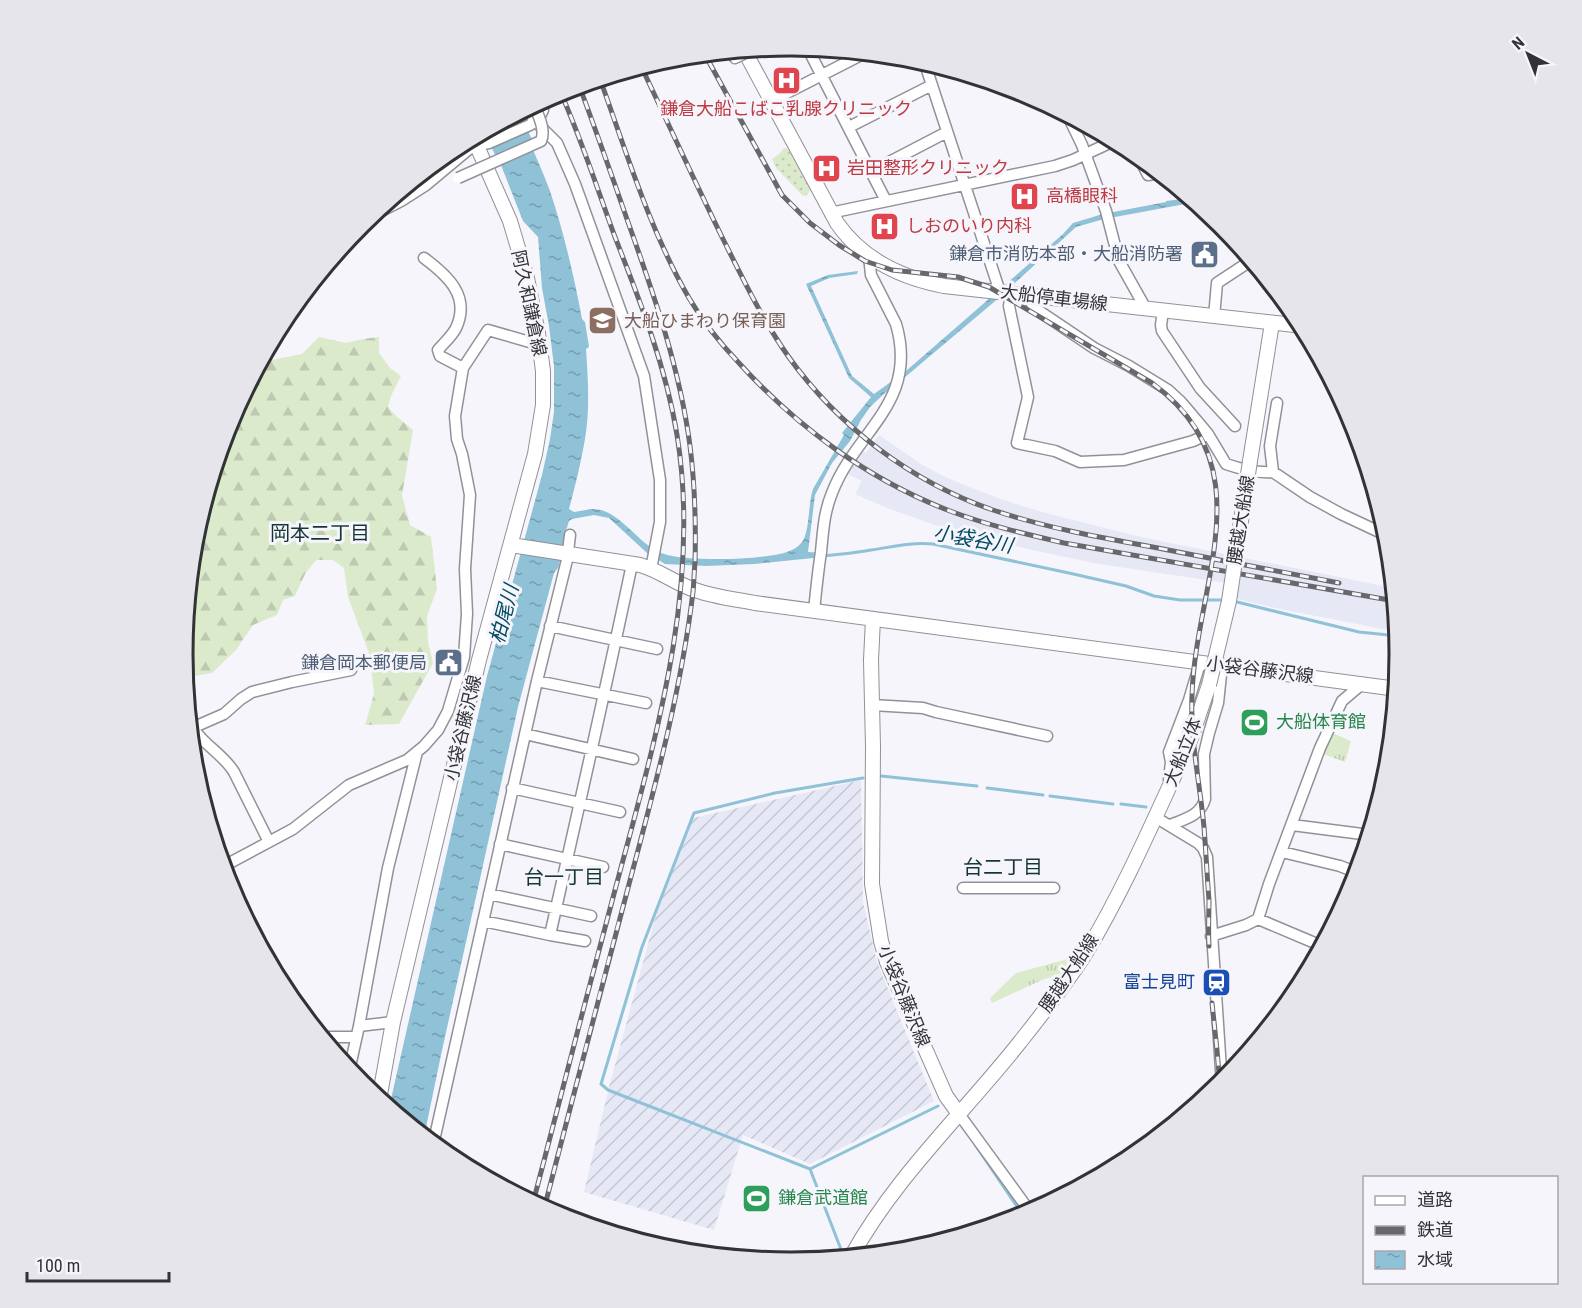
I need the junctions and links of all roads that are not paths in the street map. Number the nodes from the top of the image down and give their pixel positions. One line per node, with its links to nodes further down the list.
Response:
1 (748, 57): 7 (main road, 大船停車場線)
2 (812, 57): 5 (street)
3 (853, 59): 5 (street)
4 (928, 72): 6 (street)
5 (822, 76): 7 (street); 13 (street)
6 (932, 85): 13 (street); 14 (street)
7 (771, 101): 25 (main road, 大船停車場線)
8 (543, 109): 11 (street)
9 (536, 113): 11 (street, bridge)
10 (531, 115): 11 (street)
11 (538, 124): 15 (street); 21 (street, bridge); 47 (street)
12 (1072, 126): 18 (street)
13 (849, 127): 20 (street)
14 (947, 132): 20 (street); 22 (street)
15 (484, 141)
16 (480, 142): 36 (main road, 阿久和鎌倉線)
17 (1105, 145): 18 (street)
18 (1085, 155): 22 (street); 31 (street)
19 (439, 170): 24 (street)
20 (872, 171): 23 (street)
21 (458, 178)
22 (964, 185): 23 (street); 29 (street)
23 (886, 201): 25 (street)
24 (397, 203)
25 (830, 213): 26 (main road, 大船停車場線)
26 (869, 256): 29 (main road, 大船停車場線); 48 (street)
27 (424, 258): 37 (street)
28 (1245, 264): 33 (street)
29 (1002, 291): 30 (main road, 大船停車場線); 40 (street)
30 (1029, 295): 31 (main road, 大船停車場線); 40 (street)
31 (1146, 309): 32 (main road, 大船停車場線)
32 (1164, 311): 33 (main road, 大船停車場線); 39 (street)
33 (1214, 317): 34 (main road, 大船停車場線)
34 (1272, 323): 35 (main road, 大船停車場線); 60 (main road, 腰越大船線, bridge)
35 (1291, 325)
36 (540, 345): 37 (street); 44 (main road, 阿久和鎌倉線)
37 (463, 368): 52 (street)
38 (1277, 403): 41 (street)
39 (1235, 426)
40 (1208, 434): 41 (street)
41 (1273, 472): 42 (street)
42 (1377, 531)
43 (570, 535): 45 (street)
44 (511, 545): 45 (main road, 小袋谷藤沢線); 53 (main road, 小袋谷藤沢線)
45 (567, 554): 46 (main road, 小袋谷藤沢線); 50 (street)
46 (632, 564): 47 (main road, 小袋谷藤沢線); 51 (street)
47 (652, 564): 48 (main road, 小袋谷藤沢線)
48 (814, 611): 49 (main road, 小袋谷藤沢線)
49 (873, 619): 55 (main road, 小袋谷藤沢線); 64 (main road, 小袋谷藤沢線)
50 (550, 626): 51 (street); 58 (street)
51 (616, 640): 54 (street); 62 (street)
52 (465, 643): 53 (street); 70 (street)
53 (483, 644): 98 (main road, 小袋谷藤沢線)
54 (657, 649)
55 (1200, 663): 56 (main road, 小袋谷藤沢線); 73 (street)
56 (1222, 665): 59 (main road, 小袋谷藤沢線); 77 (street)
57 (351, 670): 65 (street)
58 (537, 681): 62 (street); 66 (street)
59 (1362, 684): 61 (main road, 小袋谷藤沢線); 78 (street)
60 (1209, 685): 73 (main road, 大船立体)
61 (1388, 687)
62 (605, 695): 63 (street); 69 (street)
63 (646, 703)
64 (872, 705): 68 (street); 104 (main road, 小袋谷藤沢線)
65 (197, 725)
66 (525, 734): 69 (street); 72 (street)
67 (198, 735): 80 (street)
68 (1047, 736)
69 (592, 750): 71 (street); 74 (street)
70 (417, 752): 80 (street); 99 (street)
71 (633, 759)
72 (512, 788): 74 (street); 81 (street)
73 (1168, 789): 76 (main road, 大船立体)
74 (579, 802): 75 (street); 83 (street)
75 (620, 812)
76 (1155, 817): 77 (street); 104 (main road, 腰越大船線)
77 (1170, 825): 95 (street)
78 (1292, 825): 79 (street); 82 (street)
79 (1362, 834)
80 (269, 842): 84 (street)
81 (500, 844): 83 (street); 89 (street)
82 (1282, 852): 86 (street); 92 (street)
83 (567, 858): 85 (street); 90 (street)
84 (230, 863)
85 (603, 867)
86 (1349, 870)
87 (963, 888): 88 (street)
88 (1054, 888)
89 (489, 894): 90 (street); 93 (street)
90 (556, 908): 91 (street); 94 (street)
91 (591, 916)
92 (1258, 919): 95 (street); 97 (street)
93 (483, 921): 94 (street); 105 (street)
94 (550, 935): 96 (street)
95 (1211, 936): 102 (street)
96 (585, 941)
97 (1315, 943)
98 (393, 1022): 99 (street); 103 (main road, 小袋谷藤沢線)
99 (357, 1031): 100 (street); 101 (street)
100 (330, 1035)
101 (351, 1060)
102 (1221, 1070)
103 (381, 1089)
104 (959, 1114): 106 (street); 107 (main road)
105 (435, 1135)
106 (1025, 1205)
107 (856, 1248)

